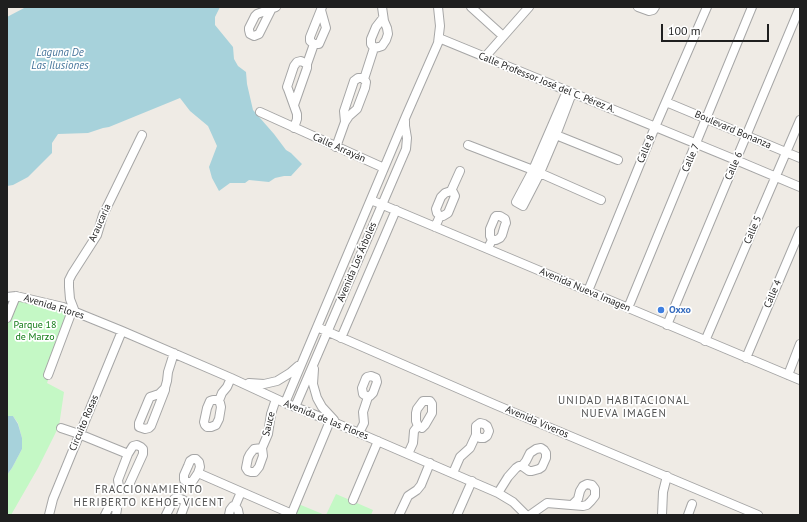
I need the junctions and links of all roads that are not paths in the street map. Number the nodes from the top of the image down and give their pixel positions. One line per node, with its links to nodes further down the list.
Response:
1 (382, 7): 11 (street)
2 (438, 7): 13 (street, Avenida Los Árboles)
3 (471, 7): 12 (street)
4 (529, 7): 12 (street)
5 (638, 7): 6 (street)
6 (655, 7)
7 (707, 7): 19 (street, Calle 8)
8 (752, 7): 23 (street, Calle 7)
9 (800, 7): 29 (street, Calle 6)
10 (322, 8): 16 (street)
11 (383, 18): 14 (street); 14 (street)
12 (503, 36): 15 (street)
13 (439, 38): 15 (street, Calle Professor José del C. Pérez A.); 22 (street, Avenida Los Árboles)
14 (374, 48): 17 (street)
15 (485, 57): 18 (street, Calle Professor José del C. Pérez A.)
16 (307, 64): 20 (street); 20 (street)
17 (364, 79): 25 (street); 25 (street)
18 (569, 92): 26 (street, Calle Professor José del C. Pérez A.); 30 (street)
19 (666, 102): 23 (street, Boulevard Bonanza); 26 (street, Calle 8)
20 (294, 105): 27 (street)
21 (260, 112): 27 (street, Calle Arrayán)
22 (406, 116): 38 (street, Avenida Los Árboles); 46 (street, Avenida Los Árboles)
23 (706, 119): 29 (street, Boulevard Bonanza); 32 (street, Calle 7)
24 (800, 120): 34 (street, Calle 5)
25 (345, 122): 33 (street)
26 (655, 127): 32 (street); 53 (street, Calle 8)
27 (294, 128): 33 (street, Calle Arrayán)
28 (142, 135): 59 (street, Araucaria)
29 (746, 136): 34 (street, Boulevard Bonanza); 37 (street, Calle 6)
30 (552, 138): 36 (street); 40 (street)
31 (468, 144): 40 (street)
32 (696, 144): 37 (street); 58 (street, Calle 7)
33 (336, 147): 38 (street, Calle Arrayán)
34 (786, 152): 35 (street, Boulevard Bonanza); 41 (street, Calle 5)
35 (800, 158)
36 (618, 160)
37 (736, 160): 41 (street); 61 (street, Calle 6)
38 (384, 168): 44 (street, Avenida Los Árboles)
39 (460, 171): 43 (street)
40 (537, 171): 45 (street)
41 (776, 177): 42 (street); 66 (street, Calle 5)
42 (800, 187)
43 (451, 191): 48 (street); 48 (street)
44 (371, 200): 46 (street, Avenida Nueva Imagen); 54 (street, Avenida Los Árboles)
45 (601, 200)
46 (382, 204): 47 (street, Avenida Nueva Imagen); 57 (street, Avenida Los Árboles)
47 (396, 210): 49 (street, Avenida Nueva Imagen); 65 (street)
48 (440, 216): 49 (street)
49 (435, 227): 52 (street, Avenida Nueva Imagen)
50 (800, 231): 71 (street, Calle 4)
51 (492, 240): 52 (street)
52 (488, 248): 53 (street, Avenida Nueva Imagen)
53 (588, 291): 58 (street, Avenida Nueva Imagen)
54 (331, 293): 57 (street); 62 (street, Avenida Los Árboles)
55 (16, 296): 56 (street, Avenida Flores); 59 (street, Avenida Flores); 60 (street)
56 (7, 297)
57 (342, 297): 64 (street, Avenida Los Árboles)
58 (628, 308): 61 (street, Avenida Nueva Imagen)
59 (74, 311): 63 (street, Avenida Flores); 72 (street)
60 (7, 318)
61 (667, 325): 66 (street, Avenida Nueva Imagen)
62 (316, 327): 64 (street, Avenida Viveros); 70 (street, Avenida Los Árboles)
63 (122, 331): 69 (street, Avenida de las Flores); 86 (street, Circuito Rosas)
64 (327, 332): 65 (street, Avenida Viveros); 68 (street, Avenida Los Árboles)
65 (342, 338): 96 (street, Avenida Viveros)
66 (705, 341): 71 (street, Avenida Nueva Imagen)
67 (800, 344): 73 (street)
68 (319, 351): 81 (street, Avenida Los Árboles); 82 (street)
69 (174, 353): 74 (street, Avenida de las Flores); 76 (street)
70 (303, 358): 74 (street); 80 (street, Avenida Los Árboles)
71 (746, 358): 73 (street, Avenida Nueva Imagen)
72 (48, 375)
73 (788, 375): 75 (street, Avenida Nueva Imagen)
74 (232, 378): 78 (street, Avenida de las Flores); 79 (street)
75 (800, 380)
76 (165, 388): 76 (street)
77 (368, 397): 85 (street)
78 (276, 399): 80 (street, Avenida de las Flores); 89 (street, Sauce)
79 (218, 400)
80 (285, 403): 81 (street, Avenida de las Flores)
81 (295, 407): 82 (street, Avenida de las Flores)
82 (334, 422): 85 (street, Avenida de las Flores); 104 (street)
83 (418, 426): 91 (street)
84 (61, 428): 86 (street)
85 (359, 433): 88 (street, Avenida de las Flores)
86 (79, 434): 90 (street); 106 (street, Circuito Rosas)
87 (476, 435): 95 (street)
88 (378, 441): 91 (street, Avenida de las Flores); 100 (street)
89 (262, 448)
90 (128, 454): 90 (street)
91 (408, 454): 92 (street, Avenida de las Flores)
92 (430, 463): 95 (street, Avenida de las Flores); 113 (street)
93 (522, 466): 99 (street)
94 (198, 473): 98 (street)
95 (453, 473): 97 (street, Avenida de las Flores)
96 (667, 476): 105 (street, Avenida Viveros); 117 (street)
97 (472, 481): 99 (street, Avenida de las Flores); 114 (street)
98 (241, 492): 103 (street); 104 (street)
99 (498, 492): 115 (street, Avenida de las Flores)
100 (352, 500)
101 (692, 504): 118 (street)
102 (572, 505): 116 (street)
103 (235, 506): 111 (street); 112 (street)
104 (292, 514)
105 (754, 514)
106 (48, 515)
107 (105, 515): 108 (street)
108 (116, 515)
109 (166, 515): 110 (street)
110 (181, 515)
111 (229, 515)
112 (240, 515)
113 (399, 515)
114 (457, 515)
115 (526, 515)
116 (530, 515)
117 (662, 515)
118 (688, 515)

